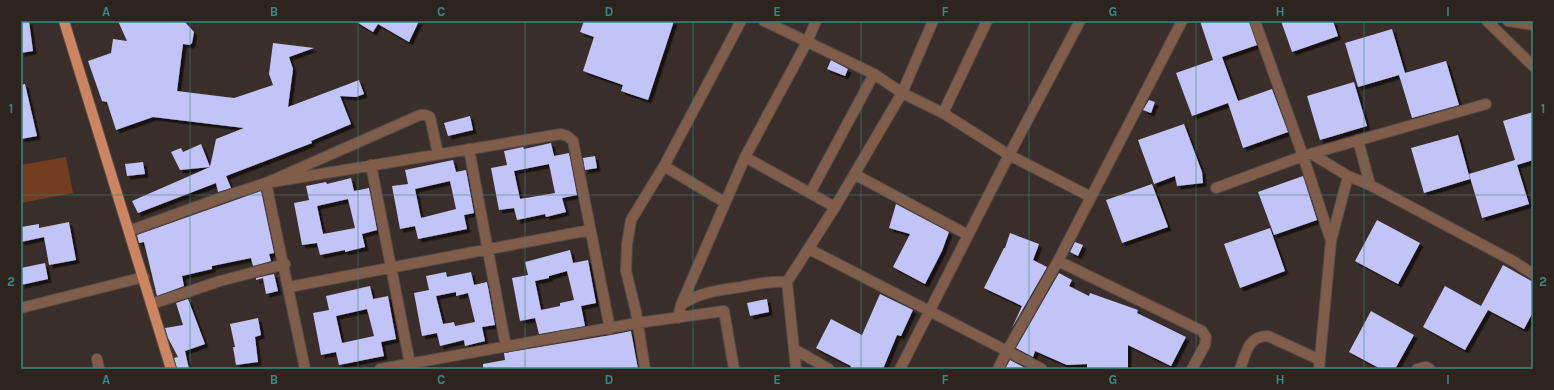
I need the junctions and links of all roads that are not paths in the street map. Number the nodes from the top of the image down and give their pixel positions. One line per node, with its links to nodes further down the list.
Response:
1 (64, 21): 37 (main road)
2 (741, 21): 26 (street)
3 (764, 21): 13 (street)
4 (816, 21): 13 (street)
5 (933, 21): 16 (street)
6 (987, 21): 18 (street)
7 (1080, 21): 22 (street)
8 (1182, 21): 33 (street)
9 (1255, 21): 23 (street)
10 (1487, 21): 14 (street)
11 (1508, 21): 12 (street)
12 (1533, 25)
13 (807, 42): 15 (street); 24 (street)
14 (1533, 66)
15 (874, 74): 16 (street); 32 (street)
16 (902, 93): 18 (street); 27 (street)
17 (1486, 104): 19 (street)
18 (943, 113): 22 (street)
19 (1358, 140): 23 (street); 30 (street)
20 (469, 149): 21 (street); 36 (street); 40 (street)
21 (438, 154): 25 (street); 29 (street)
22 (1009, 155): 33 (street); 38 (street)
23 (1308, 155): 28 (street); 31 (street); 39 (street)
24 (744, 157): 32 (street); 34 (street)
25 (371, 165): 29 (street); 44 (street)
26 (664, 166): 34 (street); 54 (street)
27 (854, 174): 35 (street); 38 (street)
28 (1348, 176): 30 (street); 39 (street)
29 (266, 183): 37 (street); 43 (street)
30 (1370, 185): 45 (street)
31 (1216, 188)
32 (810, 193): 35 (street)
33 (1091, 197): 42 (street)
34 (724, 202): 50 (street)
35 (835, 207): 41 (street)
36 (590, 230): 40 (street); 55 (street)
37 (129, 231): 46 (main road)
38 (968, 235): 52 (street)
39 (1332, 241): 60 (street)
40 (488, 249): 44 (street); 56 (street)
41 (809, 249): 47 (street); 52 (street)
42 (1058, 261): 58 (street); 71 (street)
43 (284, 264): 48 (street); 49 (street)
44 (392, 268): 48 (street); 59 (street)
45 (1533, 274)
46 (144, 277): 49 (main road); 51 (street)
47 (787, 282): 50 (street); 57 (street)
48 (289, 287): 62 (street)
49 (152, 304): 61 (main road)
50 (681, 305): 53 (street)
51 (21, 308)
52 (929, 312): 58 (street); 68 (street)
53 (678, 318): 54 (street); 65 (street)
54 (637, 324): 55 (street); 64 (street)
55 (610, 328): 56 (street)
56 (506, 347): 59 (street)
57 (794, 349): 66 (street); 67 (street)
58 (1007, 351): 69 (street); 70 (street)
59 (410, 364): 63 (street)
60 (1319, 365): 72 (street)
61 (171, 369)
62 (305, 369)
63 (380, 369)
64 (646, 369)
65 (734, 369)
66 (796, 369)
67 (829, 369)
68 (900, 369)
69 (998, 369)
70 (1042, 369)
71 (1192, 369)
72 (1240, 369)
73 (1417, 369): 74 (street)
74 (1430, 369)

